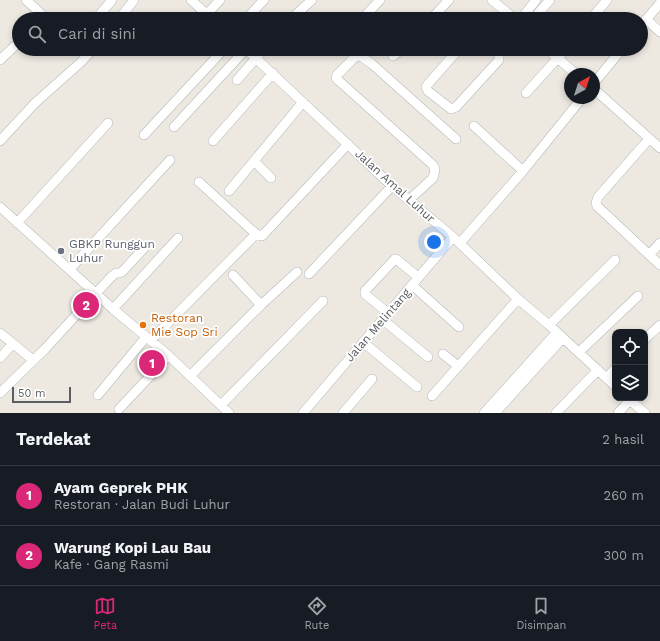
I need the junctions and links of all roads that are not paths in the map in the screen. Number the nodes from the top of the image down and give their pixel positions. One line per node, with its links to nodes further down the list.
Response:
1 (26, 0): 15 (street)
2 (112, 0): 16 (street)
3 (134, 0): 17 (street)
4 (191, 0): 18 (street)
5 (220, 0): 19 (street)
6 (264, 0): 20 (street)
7 (312, 0): 21 (street)
8 (380, 0): 22 (street)
9 (449, 0): 23 (street)
10 (536, 0): 25 (street)
11 (550, 0): 26 (street)
12 (607, 0): 27 (street)
13 (498, 2): 24 (street)
14 (660, 3): 28 (street)
15 (39, 12)
16 (102, 12)
17 (125, 12)
18 (204, 12)
19 (213, 12)
20 (253, 12)
21 (299, 12)
22 (369, 12)
23 (438, 12)
24 (506, 12)
25 (526, 12)
26 (539, 12)
27 (597, 12)
28 (648, 18)
29 (648, 25): 30 (street)
30 (660, 32)
31 (12, 49): 44 (street)
32 (86, 56): 59 (street)
33 (217, 56): 56 (street)
34 (240, 56): 55 (street)
35 (357, 56): 70 (street)
36 (360, 56): 58 (street)
37 (453, 56): 38 (street)
38 (499, 56)
39 (555, 56): 43 (street)
40 (560, 56): 43 (street)
41 (616, 56): 47 (street)
42 (256, 58): 46 (street, Jalan Amal Luhur); 48 (street)
43 (558, 59): 45 (street); 49 (street)
44 (0, 60)
45 (569, 68)
46 (273, 73): 51 (street, Jalan Amal Luhur); 60 (street)
47 (600, 76)
48 (237, 80)
49 (526, 93)
50 (600, 94): 57 (street)
51 (303, 102): 61 (street, Jalan Amal Luhur); 64 (street)
52 (577, 104): 65 (street, Jalan Melintang)
53 (108, 123): 72 (street)
54 (474, 126): 65 (street)
55 (174, 127)
56 (144, 135)
57 (649, 138): 62 (street); 78 (street)
58 (456, 139)
59 (0, 141)
60 (213, 141)
61 (348, 144): 68 (street, Jalan Amal Luhur); 73 (street)
62 (660, 148)
63 (170, 160): 81 (street)
64 (254, 161): 66 (street); 69 (street)
65 (523, 171): 75 (street, Jalan Melintang)
66 (271, 178)
67 (199, 182): 73 (street)
68 (392, 186): 70 (street, Jalan Amal Luhur); 83 (street)
69 (229, 191)
70 (409, 200): 75 (street, Jalan Amal Luhur)
71 (0, 207): 72 (street)
72 (18, 223): 81 (street)
73 (256, 234): 99 (street)
74 (178, 238): 91 (street)
75 (457, 240): 85 (street, Jalan Melintang); 88 (street, Jalan Amal Luhur)
76 (660, 244): 78 (street)
77 (144, 248): 86 (street)
78 (649, 255): 80 (street)
79 (615, 260): 93 (street)
80 (660, 265)
81 (70, 269): 86 (street)
82 (297, 272): 90 (street)
83 (309, 274)
84 (233, 275): 90 (street)
85 (415, 281): 92 (street, Jalan Melintang); 92 (street); 95 (street)
86 (96, 293): 91 (street); 107 (street)
87 (638, 296): 102 (street)
88 (518, 299): 93 (street, Jalan Amal Luhur); 108 (street)
89 (323, 301): 121 (street)
90 (261, 304): 111 (street)
91 (114, 309): 99 (street)
92 (385, 316): 100 (street, Jalan Melintang); 105 (street)
93 (549, 325): 97 (street, Jalan Amal Luhur)
94 (660, 325): 98 (street)
95 (459, 327)
96 (0, 333): 107 (street)
97 (560, 335): 102 (street, Jalan Amal Luhur); 126 (street); 127 (street)
98 (648, 336)
99 (149, 339): 104 (street); 117 (street)
100 (363, 342): 115 (street); 124 (street, Jalan Melintang)
101 (9, 348): 106 (street)
102 (578, 352): 109 (street, Jalan Amal Luhur)
103 (443, 354): 108 (street)
104 (168, 355): 111 (street); 122 (street)
105 (428, 357)
106 (0, 358)
107 (33, 360): 116 (street)
108 (458, 366): 118 (street)
109 (598, 370): 112 (street, Jalan Amal Luhur); 128 (street)
110 (612, 372): 112 (street)
111 (190, 376): 121 (street)
112 (606, 378): 114 (street, Jalan Amal Luhur)
113 (372, 379): 125 (street)
114 (612, 383)
115 (417, 387)
116 (0, 393)
117 (98, 395)
118 (432, 396)
119 (627, 401): 129 (street)
120 (631, 401): 130 (street)
121 (221, 405): 123 (street)
122 (119, 409)
123 (229, 413)
124 (303, 413)
125 (342, 413)
126 (484, 413)
127 (495, 413)
128 (556, 413)
129 (618, 413)
130 (645, 413)

